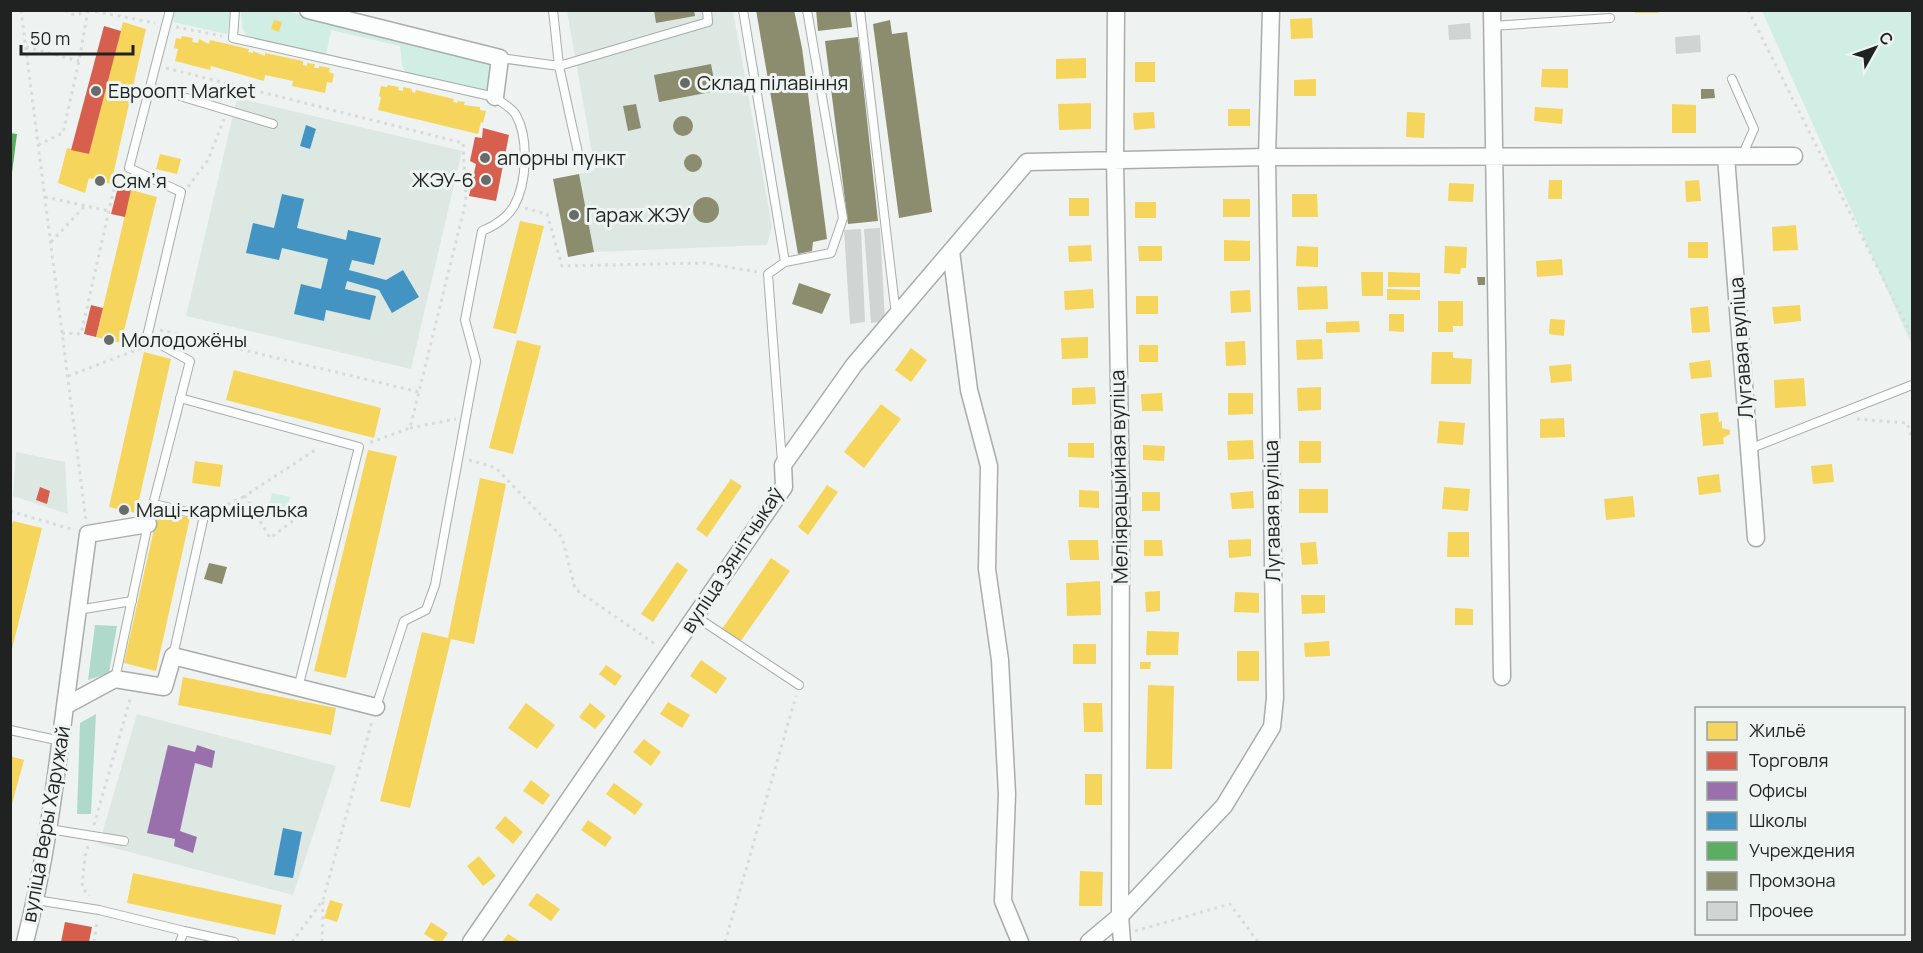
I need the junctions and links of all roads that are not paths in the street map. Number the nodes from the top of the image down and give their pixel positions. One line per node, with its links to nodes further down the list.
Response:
1 (170, 10): 16 (lane)
2 (235, 10): 17 (lane)
3 (308, 10): 13 (street)
4 (553, 10): 14 (lane)
5 (707, 10): 14 (lane)
6 (743, 10): 26 (lane)
7 (807, 10): 26 (lane)
8 (860, 10): 27 (lane)
9 (1116, 10): 23 (street, Меліярацыйная вуліца)
10 (1271, 10): 22 (street, Лугавая вуліца)
11 (1492, 18): 12 (lane); 19 (street)
12 (1610, 18)
13 (500, 58): 14 (lane); 17 (street)
14 (559, 66): 24 (lane)
15 (1732, 79): 21 (lane)
16 (150, 87): 18 (lane); 29 (lane)
17 (495, 98): 44 (lane)
18 (273, 124)
19 (1495, 156): 21 (street); 22 (street); 39 (street)
20 (1794, 156): 21 (street)
21 (1734, 157): 30 (street, Лугавая вуліца)
22 (1267, 158): 23 (street); 50 (street, Лугавая вуліца)
23 (1115, 160): 25 (street, вуліца Зянітчыкаў); 50 (street, Меліярацыйная вуліца)
24 (580, 162)
25 (951, 251): 27 (street, вуліца Зянітчыкаў); 57 (street)
26 (785, 262): 31 (lane)
27 (896, 315): 31 (street, вуліца Зянітчыкаў)
28 (1912, 385): 30 (lane)
29 (180, 398): 32 (lane); 42 (lane)
30 (1749, 449): 34 (street, Лугавая вуліца)
31 (783, 465): 37 (street, вуліца Зянітчыкаў)
32 (154, 504): 33 (lane); 38 (lane)
33 (148, 524): 35 (lane); 36 (street, вуліца Веры Харужай)
34 (1756, 538)
35 (132, 601): 36 (lane); 40 (lane)
36 (78, 610): 43 (street, вуліца Веры Харужай)
37 (695, 616): 41 (lane); 56 (street, вуліца Зянітчыкаў)
38 (173, 656): 40 (street); 42 (street)
39 (1502, 677)
40 (115, 679): 43 (street, вуліца Веры Харужай)
41 (799, 686)
42 (298, 688): 44 (street)
43 (65, 706): 46 (street, вуліца Веры Харужай)
44 (376, 707)
45 (10, 730): 46 (lane)
46 (61, 741): 47 (street, вуліца Веры Харужай)
47 (49, 828): 48 (lane); 49 (street, вуліца Веры Харужай)
48 (124, 841)
49 (36, 900): 51 (lane); 53 (street, вуліца Веры Харужай)
50 (1120, 916): 52 (street, Меліярацыйная вуліца); 58 (street, Лугавая вуліца)
51 (184, 931): 54 (lane); 55 (lane)
52 (1122, 939)
53 (25, 942)
54 (180, 942)
55 (234, 942)
56 (471, 942)
57 (1020, 942)
58 (1089, 942)

